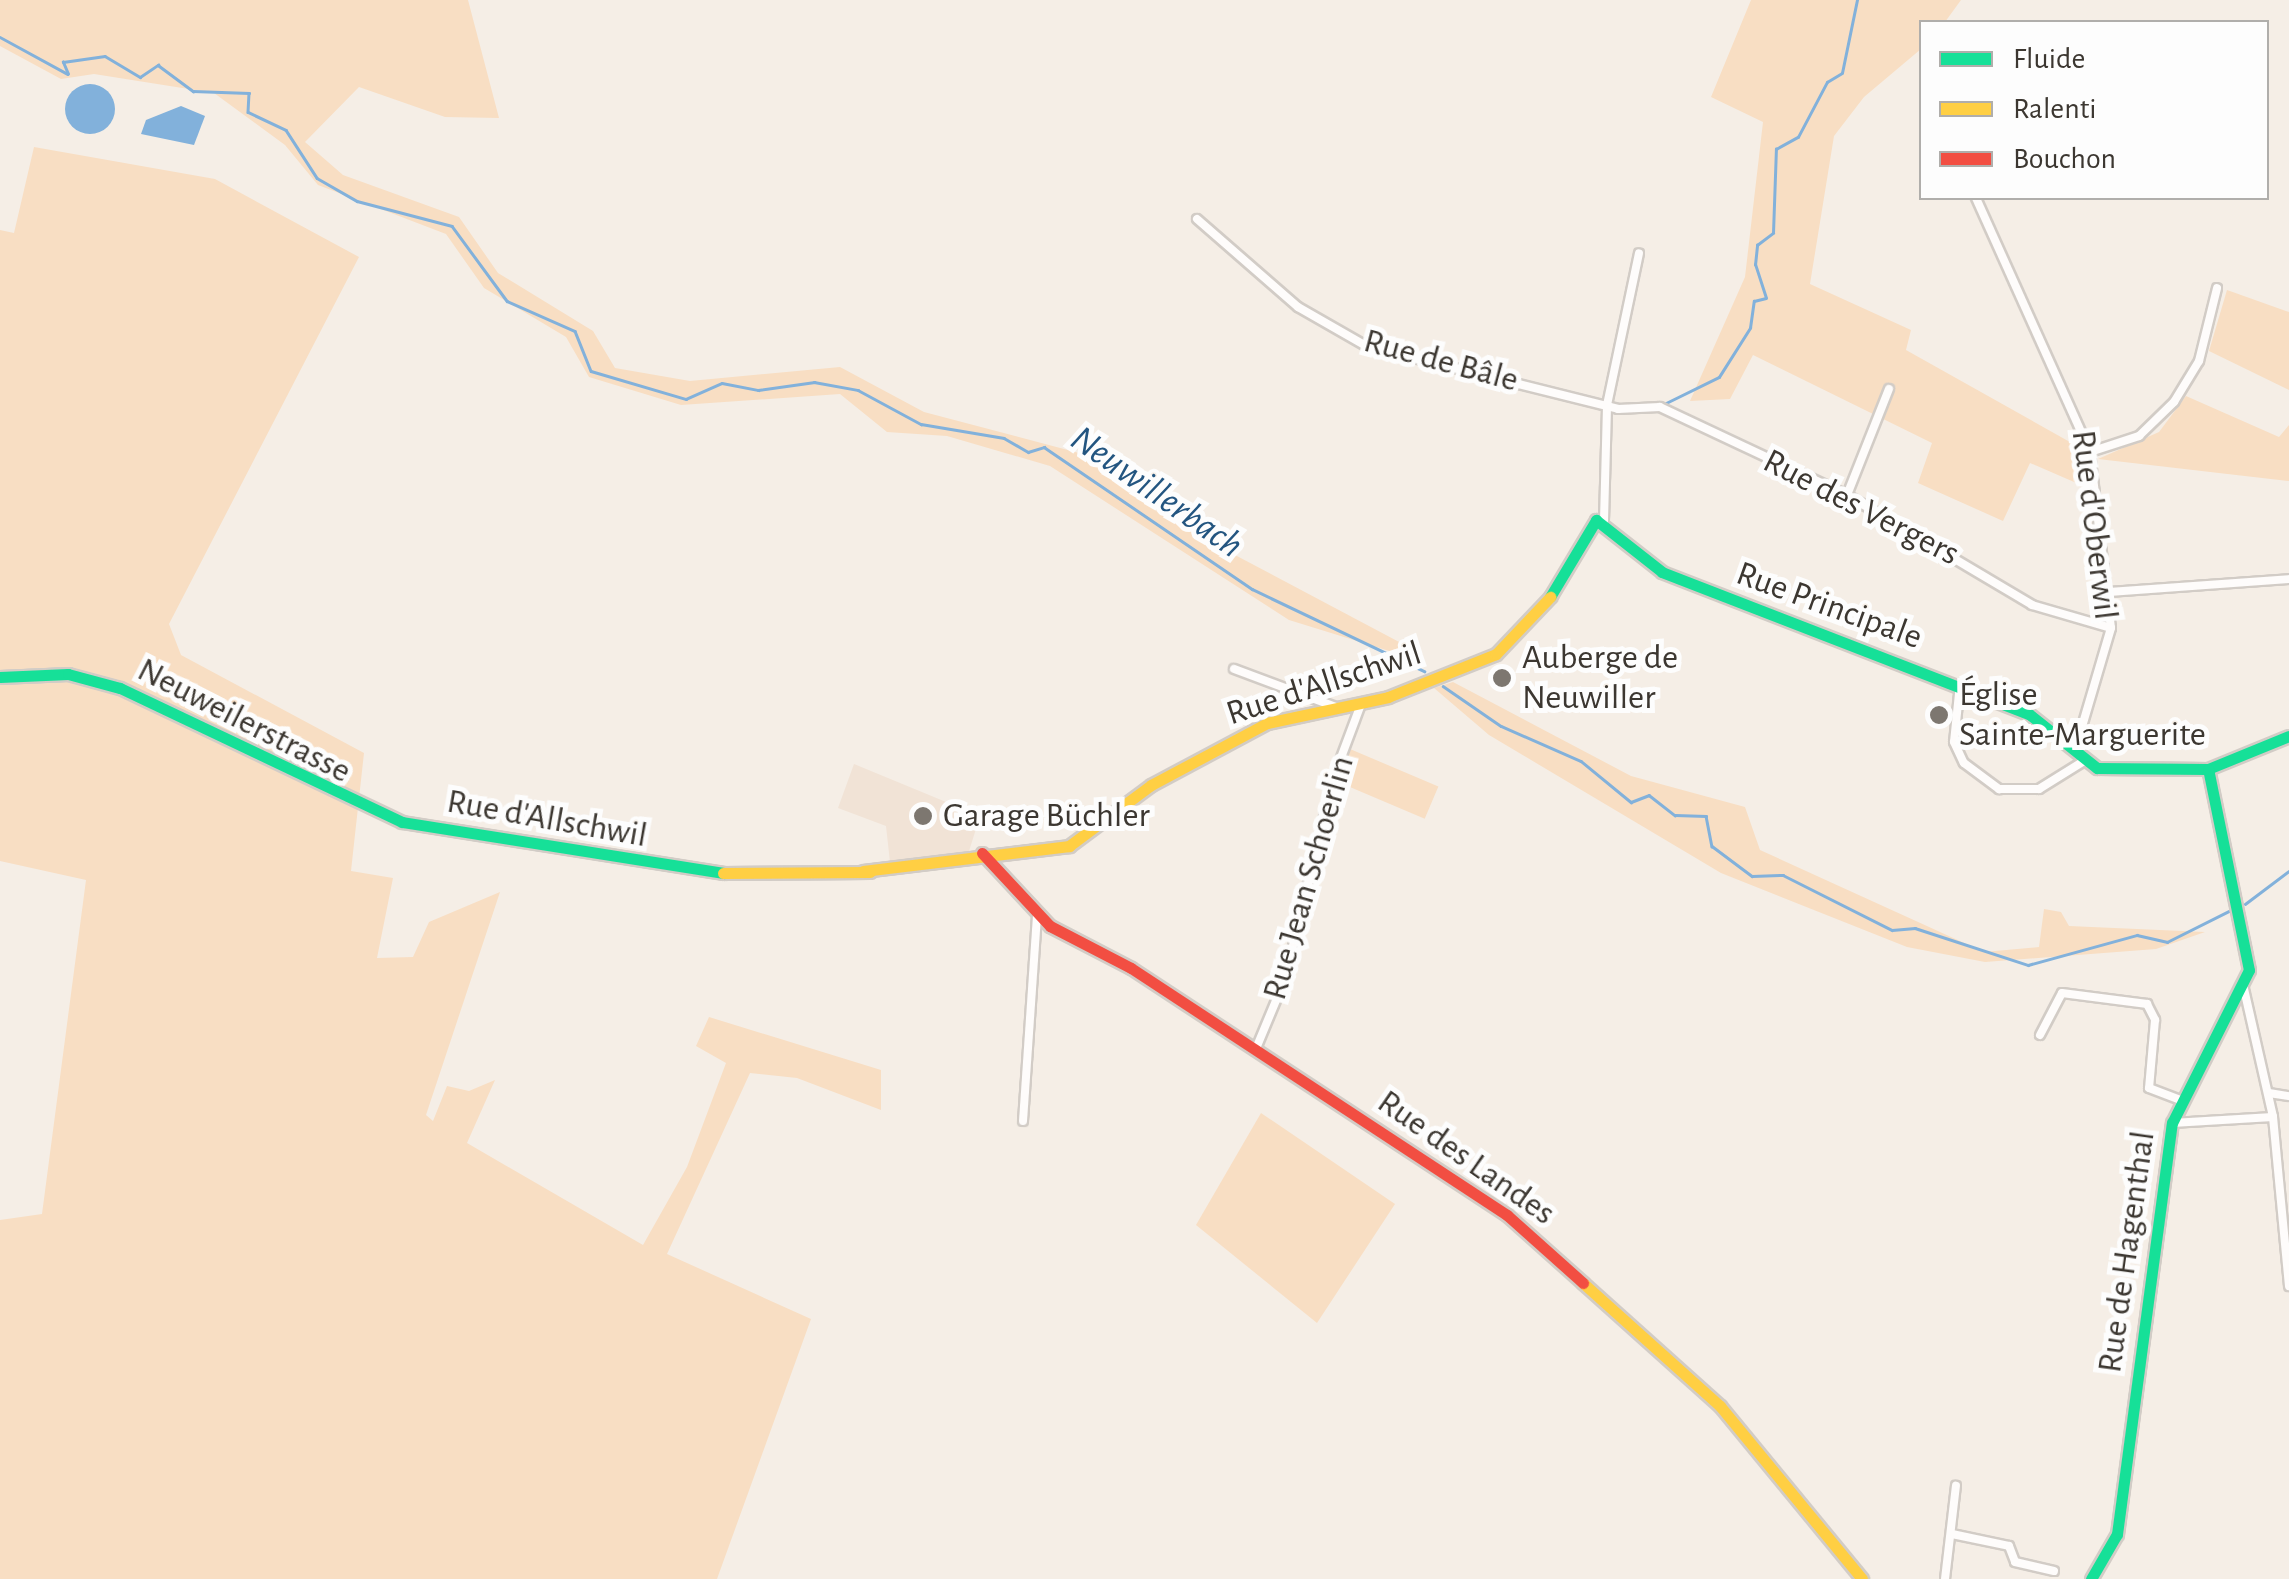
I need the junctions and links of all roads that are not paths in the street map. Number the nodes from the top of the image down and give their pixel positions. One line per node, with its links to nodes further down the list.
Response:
1 (1977, 200): 7 (street, Rue d'Oberwil)
2 (1198, 219): 6 (street, Rue de Bâle)
3 (1639, 253): 6 (street)
4 (2217, 288): 7 (street)
5 (1889, 389): 8 (street)
6 (1607, 405): 8 (street, Rue des Vergers); 9 (street)
7 (2090, 452): 11 (street, Rue d'Oberwil)
8 (1848, 495): 12 (street, Rue des Vergers)
9 (1604, 521): 15 (street, Rue Principale); 16 (street, Rue d'Allschwil)
10 (2289, 579): 11 (street)
11 (2109, 592): 12 (street, Rue d'Oberwil)
12 (2110, 628): 19 (street, Rue d'Oberwil)
13 (1234, 669): 17 (street)
14 (0, 677): 22 (street, Neuweilerstrasse)
15 (1960, 684): 19 (street, Rue Principale); 20 (street)
16 (1362, 704): 17 (street, Rue d'Allschwil); 27 (street, Rue Jean Schoerlin)
17 (1336, 707): 23 (street, Rue d'Allschwil)
18 (2289, 736): 21 (street)
19 (2075, 750): 20 (street, Rue Principale)
20 (2084, 761): 21 (street)
21 (2208, 768): 25 (street, Rue de Hagenthal)
22 (402, 822): 23 (street, Rue d'Allschwil)
23 (982, 853): 24 (street, Rue des Landes)
24 (1037, 918): 27 (street, Rue des Landes); 32 (street)
25 (2244, 989): 28 (street); 30 (street, Rue de Hagenthal)
26 (2040, 1035): 30 (street)
27 (1255, 1052): 38 (street, Rue des Landes)
28 (2269, 1092): 29 (street); 31 (street)
29 (2289, 1096)
30 (2180, 1100): 33 (street, Rue de Hagenthal)
31 (2273, 1117): 33 (street); 34 (street)
32 (1024, 1121)
33 (2172, 1123): 40 (street, Rue de Hagenthal)
34 (2289, 1286)
35 (1956, 1486): 36 (street)
36 (1952, 1534): 37 (street); 39 (street)
37 (2054, 1571)
38 (1862, 1579)
39 (1945, 1579)
40 (2091, 1579)

